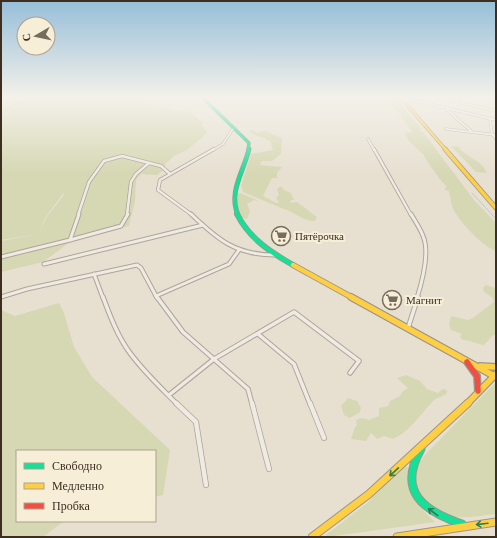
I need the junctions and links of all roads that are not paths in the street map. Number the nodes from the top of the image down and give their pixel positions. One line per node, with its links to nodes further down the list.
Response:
1 (230, 123): 5 (main road)
2 (462, 123): 7 (street)
3 (491, 123): 8 (street)
4 (424, 125): 14 (main road); 15 (main road)
5 (234, 127): 13 (street); 19 (main road)
6 (446, 130): 7 (street)
7 (471, 131): 8 (street)
8 (492, 134): 9 (street); 11 (street)
9 (496, 135)
10 (368, 139): 25 (street)
11 (496, 139)
12 (149, 163): 13 (street); 17 (street); 17 (street)
13 (170, 174): 16 (street)
14 (496, 208)
15 (496, 212)
16 (203, 225): 18 (street); 21 (street)
17 (70, 240): 20 (street)
18 (239, 250): 19 (street); 24 (street)
19 (275, 255): 25 (main road)
20 (1, 257)
21 (44, 264)
22 (94, 274): 23 (street); 24 (street); 34 (street)
23 (1, 296)
24 (156, 296): 28 (street)
25 (408, 328): 27 (main road)
26 (258, 334): 28 (street); 31 (street); 35 (street)
27 (462, 358): 29 (main road); 33 (main road)
28 (214, 359): 34 (street); 37 (street)
29 (474, 364): 30 (main road); 32 (main road)
30 (496, 367)
31 (350, 374)
32 (495, 375): 33 (main road)
33 (478, 391): 36 (main road)
34 (169, 395): 38 (street)
35 (324, 438)
36 (423, 446): 40 (main road, one-way to 36); 41 (main road, one-way to 41)
37 (269, 469)
38 (206, 485)
39 (496, 522): 40 (main road, one-way to 40)
40 (468, 526): 42 (main road)
41 (312, 537)
42 (397, 537)

